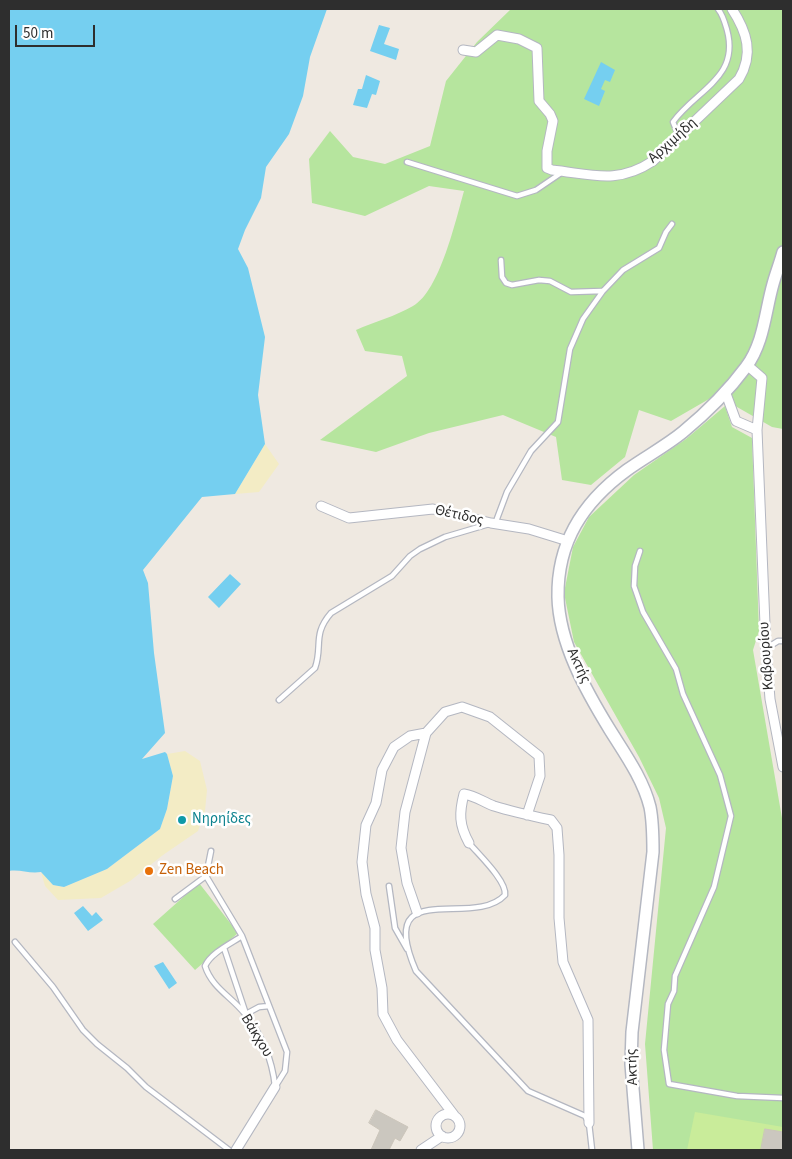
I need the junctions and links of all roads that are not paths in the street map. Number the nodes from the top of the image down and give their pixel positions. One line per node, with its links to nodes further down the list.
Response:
1 (718, 9): 4 (lane)
2 (732, 9): 4 (street, Αρχιμήδη)
3 (463, 50): 6 (street, Αρχιμήδη)
4 (679, 137): 6 (street, Αρχιμήδη)
5 (407, 162): 6 (lane)
6 (564, 171)
7 (672, 224): 10 (lane)
8 (783, 252): 11 (street, Ακτής)
9 (501, 260): 10 (lane)
10 (602, 291): 15 (lane)
11 (747, 366): 12 (street, Ακτής); 13 (street, Καβουρίου)
12 (725, 391): 13 (street); 16 (street, Ακτής)
13 (757, 430): 19 (street, Καβουρίου)
14 (321, 506): 15 (street, Θέτιδος)
15 (493, 524): 16 (street, Θέτιδος); 20 (lane)
16 (568, 541): 45 (street, Ακτής)
17 (640, 551): 37 (lane)
18 (783, 641): 19 (lane)
19 (766, 649): 22 (street, Καβουρίου)
20 (279, 700)
21 (426, 733): 23 (street); 29 (street); 38 (street)
22 (783, 767)
23 (527, 815): 24 (street); 39 (street)
24 (469, 843): 29 (lane)
25 (211, 851): 26 (lane)
26 (206, 876): 28 (lane); 30 (lane)
27 (388, 886): 33 (lane)
28 (175, 899)
29 (417, 912): 33 (lane)
30 (242, 936): 32 (lane); 34 (lane)
31 (15, 942): 41 (lane)
32 (224, 948): 35 (lane); 35 (lane, Βάκχου)
33 (408, 951): 39 (lane)
34 (270, 1006): 35 (lane); 36 (lane)
35 (246, 1014): 36 (lane, Βάκχου)
36 (275, 1087): 42 (street)
37 (783, 1098)
38 (454, 1115): 40 (street); 40 (street)
39 (589, 1123): 44 (lane)
40 (442, 1136): 43 (street)
41 (229, 1150)
42 (236, 1150)
43 (421, 1150)
44 (592, 1150)
45 (638, 1150)

